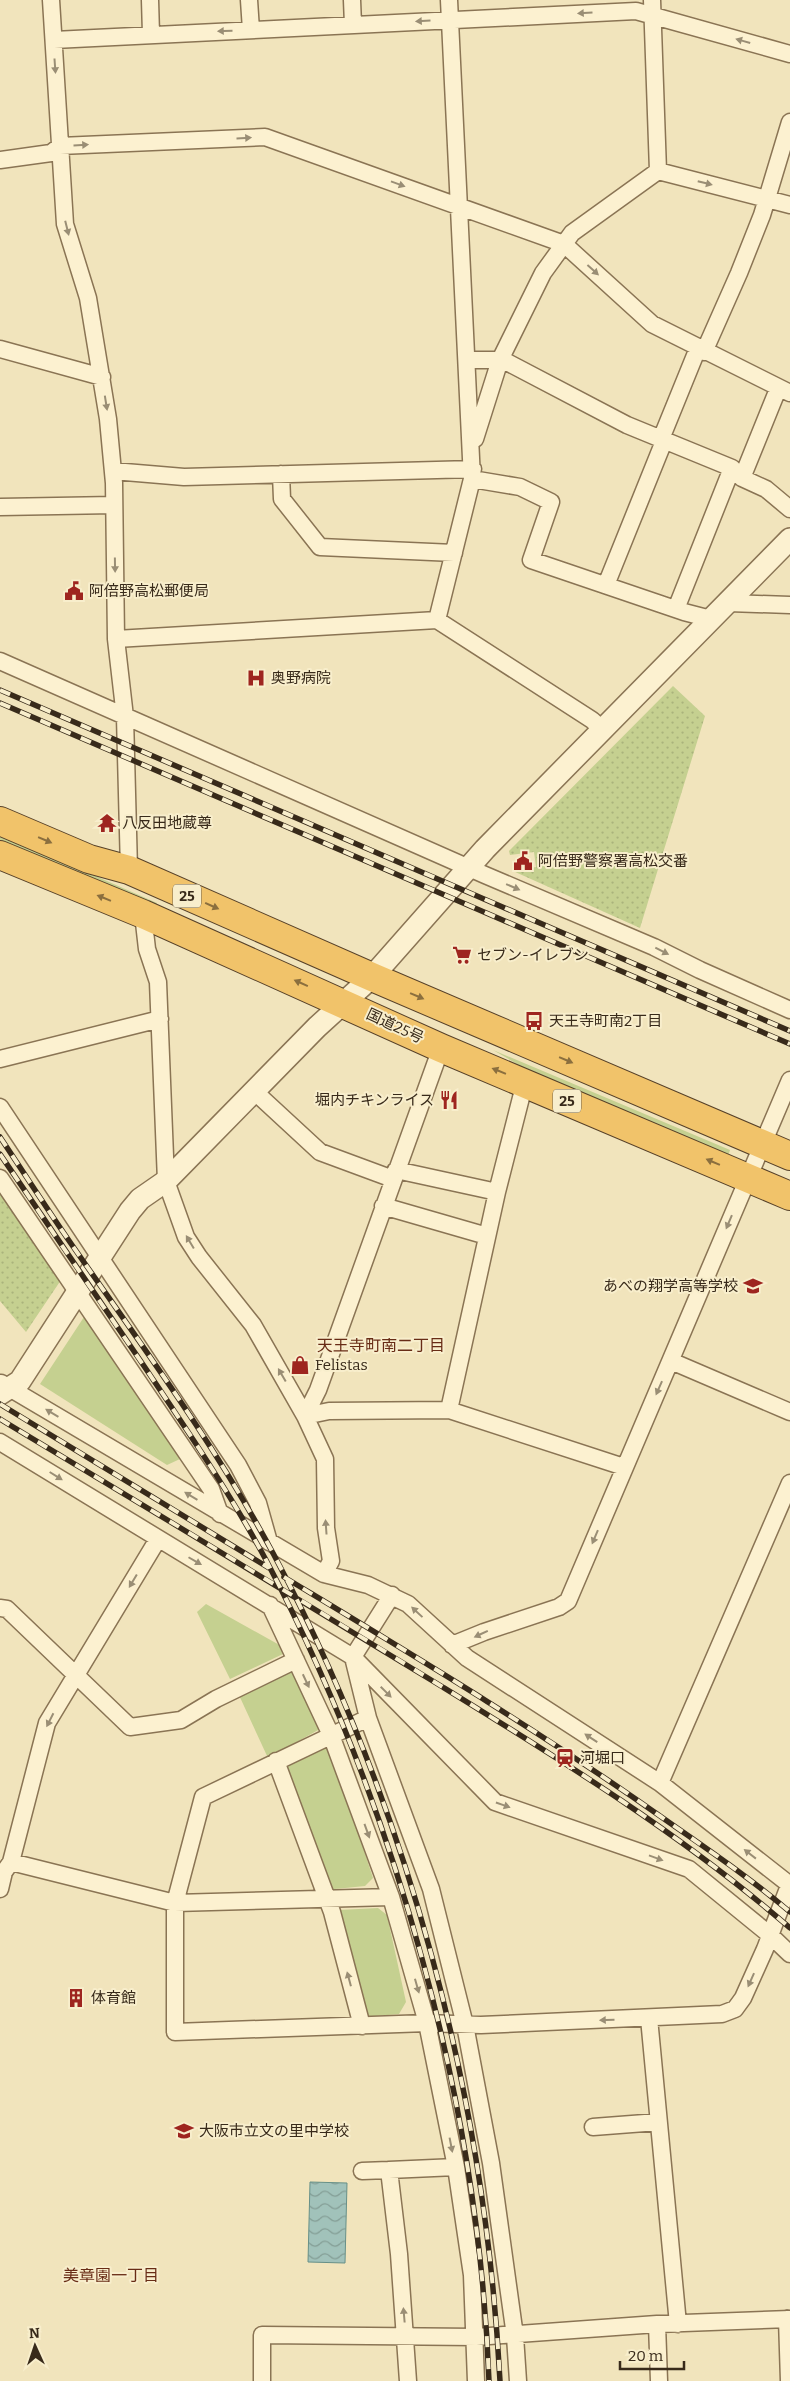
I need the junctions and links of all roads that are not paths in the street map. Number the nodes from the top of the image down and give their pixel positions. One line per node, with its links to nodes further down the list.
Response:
1 (51, 0): 11 (street)
2 (150, 0): 10 (street)
3 (249, 0): 9 (street)
4 (352, 0): 8 (street)
5 (449, 0): 7 (street)
6 (652, 7): 7 (street, one-way to 7); 12 (street, one-way to 6); 16 (street)
7 (450, 20): 8 (street, one-way to 8); 19 (street)
8 (353, 25): 9 (street)
9 (251, 30): 10 (street, one-way to 10)
10 (151, 34): 11 (street)
11 (54, 40): 14 (street, one-way to 14)
12 (790, 54)
13 (790, 122): 17 (street)
14 (60, 146): 15 (street); 19 (street, one-way to 19); 25 (street, one-way to 25)
15 (0, 160)
16 (658, 171): 17 (street, one-way to 17); 20 (street)
17 (766, 198): 18 (street); 22 (street)
18 (790, 205)
19 (460, 207): 20 (street); 23 (street)
20 (564, 244): 22 (street, one-way to 22); 24 (street)
21 (0, 349): 25 (street)
22 (701, 350): 26 (street); 27 (street)
23 (468, 360): 24 (street); 28 (street)
24 (500, 360): 27 (street); 28 (street)
25 (102, 376): 29 (street, one-way to 29)
26 (784, 391): 30 (street)
27 (662, 440): 30 (street); 38 (street)
28 (472, 451): 32 (street)
29 (113, 471): 31 (street); 33 (street)
30 (737, 473): 35 (street); 41 (street)
31 (281, 474): 32 (street); 37 (street)
32 (472, 474): 37 (street); 38 (street)
33 (114, 505): 34 (street); 44 (street, one-way to 44)
34 (0, 507)
35 (790, 509)
36 (790, 540): 39 (street)
37 (454, 553): 43 (street)
38 (606, 585): 41 (street)
39 (728, 603): 40 (street); 42 (street)
40 (790, 605)
41 (676, 609): 42 (street)
42 (711, 619): 47 (street)
43 (437, 620): 44 (street); 47 (street)
44 (116, 639): 46 (street)
45 (0, 661): 46 (street)
46 (124, 717): 50 (street); 51 (street)
47 (603, 730): 50 (street)
48 (0, 820): 51 (highway, 25, one-way to 51)
49 (0, 855): 52 (highway, 国道25号 / 25, one-way to 49)
50 (468, 868): 53 (street); 55 (street, one-way to 55)
51 (129, 870): 53 (highway, 25, one-way to 53)
52 (143, 914): 54 (highway, 国道25号 / 25, one-way to 52); 56 (street)
53 (372, 977): 54 (street); 63 (highway, 25, one-way to 63)
54 (345, 1003): 57 (highway, 国道25号 / 25); 61 (street)
55 (790, 1010)
56 (160, 1019): 58 (street); 68 (street)
57 (441, 1048): 60 (highway, 国道25号 / 25, one-way to 57); 65 (street)
58 (0, 1059)
59 (790, 1080): 63 (street)
60 (525, 1082): 66 (highway, 国道25号 / 25, one-way to 60); 69 (street)
61 (254, 1092): 65 (street); 68 (street)
62 (0, 1106): 73 (street)
63 (762, 1144): 64 (highway, 25); 66 (street)
64 (790, 1156)
65 (394, 1174): 69 (street); 71 (street)
66 (748, 1177): 70 (highway, 国道25号 / 25); 75 (street, one-way to 75)
67 (0, 1178): 74 (street)
68 (166, 1181): 73 (street); 79 (street, one-way to 68)
69 (497, 1192): 72 (street)
70 (790, 1196)
71 (383, 1206): 72 (street); 79 (street)
72 (488, 1236): 77 (street)
73 (101, 1256): 74 (street); 85 (street)
74 (79, 1292): 76 (street); 83 (street)
75 (672, 1361): 78 (street); 81 (street, one-way to 81)
76 (4, 1388): 83 (street, one-way to 76)
77 (449, 1410): 79 (street); 81 (street)
78 (790, 1412)
79 (305, 1416): 86 (street, one-way to 79)
80 (0, 1442): 84 (street, one-way to 84)
81 (624, 1467): 90 (street, one-way to 90)
82 (790, 1483): 97 (street)
83 (220, 1514): 85 (street)
84 (158, 1539): 88 (street, one-way to 88); 93 (street, one-way to 93)
85 (269, 1542): 86 (street)
86 (324, 1574): 87 (street)
87 (392, 1595): 90 (street, one-way to 87); 91 (street)
88 (270, 1605): 91 (street); 92 (street)
89 (0, 1608): 93 (street)
90 (452, 1645): 97 (street, one-way to 90)
91 (353, 1656): 94 (street); 104 (street, one-way to 104)
92 (296, 1660): 93 (street); 95 (street, one-way to 95)
93 (77, 1675): 98 (street, one-way to 98)
94 (368, 1718): 95 (street); 108 (street)
95 (331, 1735): 96 (street); 101 (street, one-way to 101)
96 (276, 1762): 102 (street); 103 (street)
97 (660, 1784): 99 (street, one-way to 97)
98 (11, 1862): 100 (street); 103 (street)
99 (790, 1884): 104 (street)
100 (0, 1889)
101 (391, 1897): 102 (street); 107 (street, one-way to 107)
102 (326, 1900): 103 (street); 109 (street, one-way to 102)
103 (175, 1903): 109 (street)
104 (770, 1935): 105 (street); 106 (street, one-way to 106)
105 (790, 1954)
106 (649, 2018): 108 (street, one-way to 108); 110 (street)
107 (427, 2023): 108 (street); 109 (street); 112 (street, one-way to 112)
108 (465, 2025): 119 (street)
109 (362, 2026)
110 (658, 2122): 111 (street); 117 (street)
111 (593, 2127)
112 (456, 2167): 113 (street); 120 (street)
113 (389, 2170): 114 (street); 118 (street, one-way to 113)
114 (362, 2171)
115 (788, 2319): 117 (street); 126 (street)
116 (657, 2324): 117 (street); 119 (street); 125 (street)
117 (678, 2324)
118 (406, 2336): 120 (street); 121 (street); 122 (street)
119 (515, 2336): 120 (street); 124 (street)
120 (476, 2337): 123 (street)
121 (262, 2381)
122 (408, 2381)
123 (476, 2381)
124 (518, 2381)
125 (659, 2381)
126 (789, 2381)

